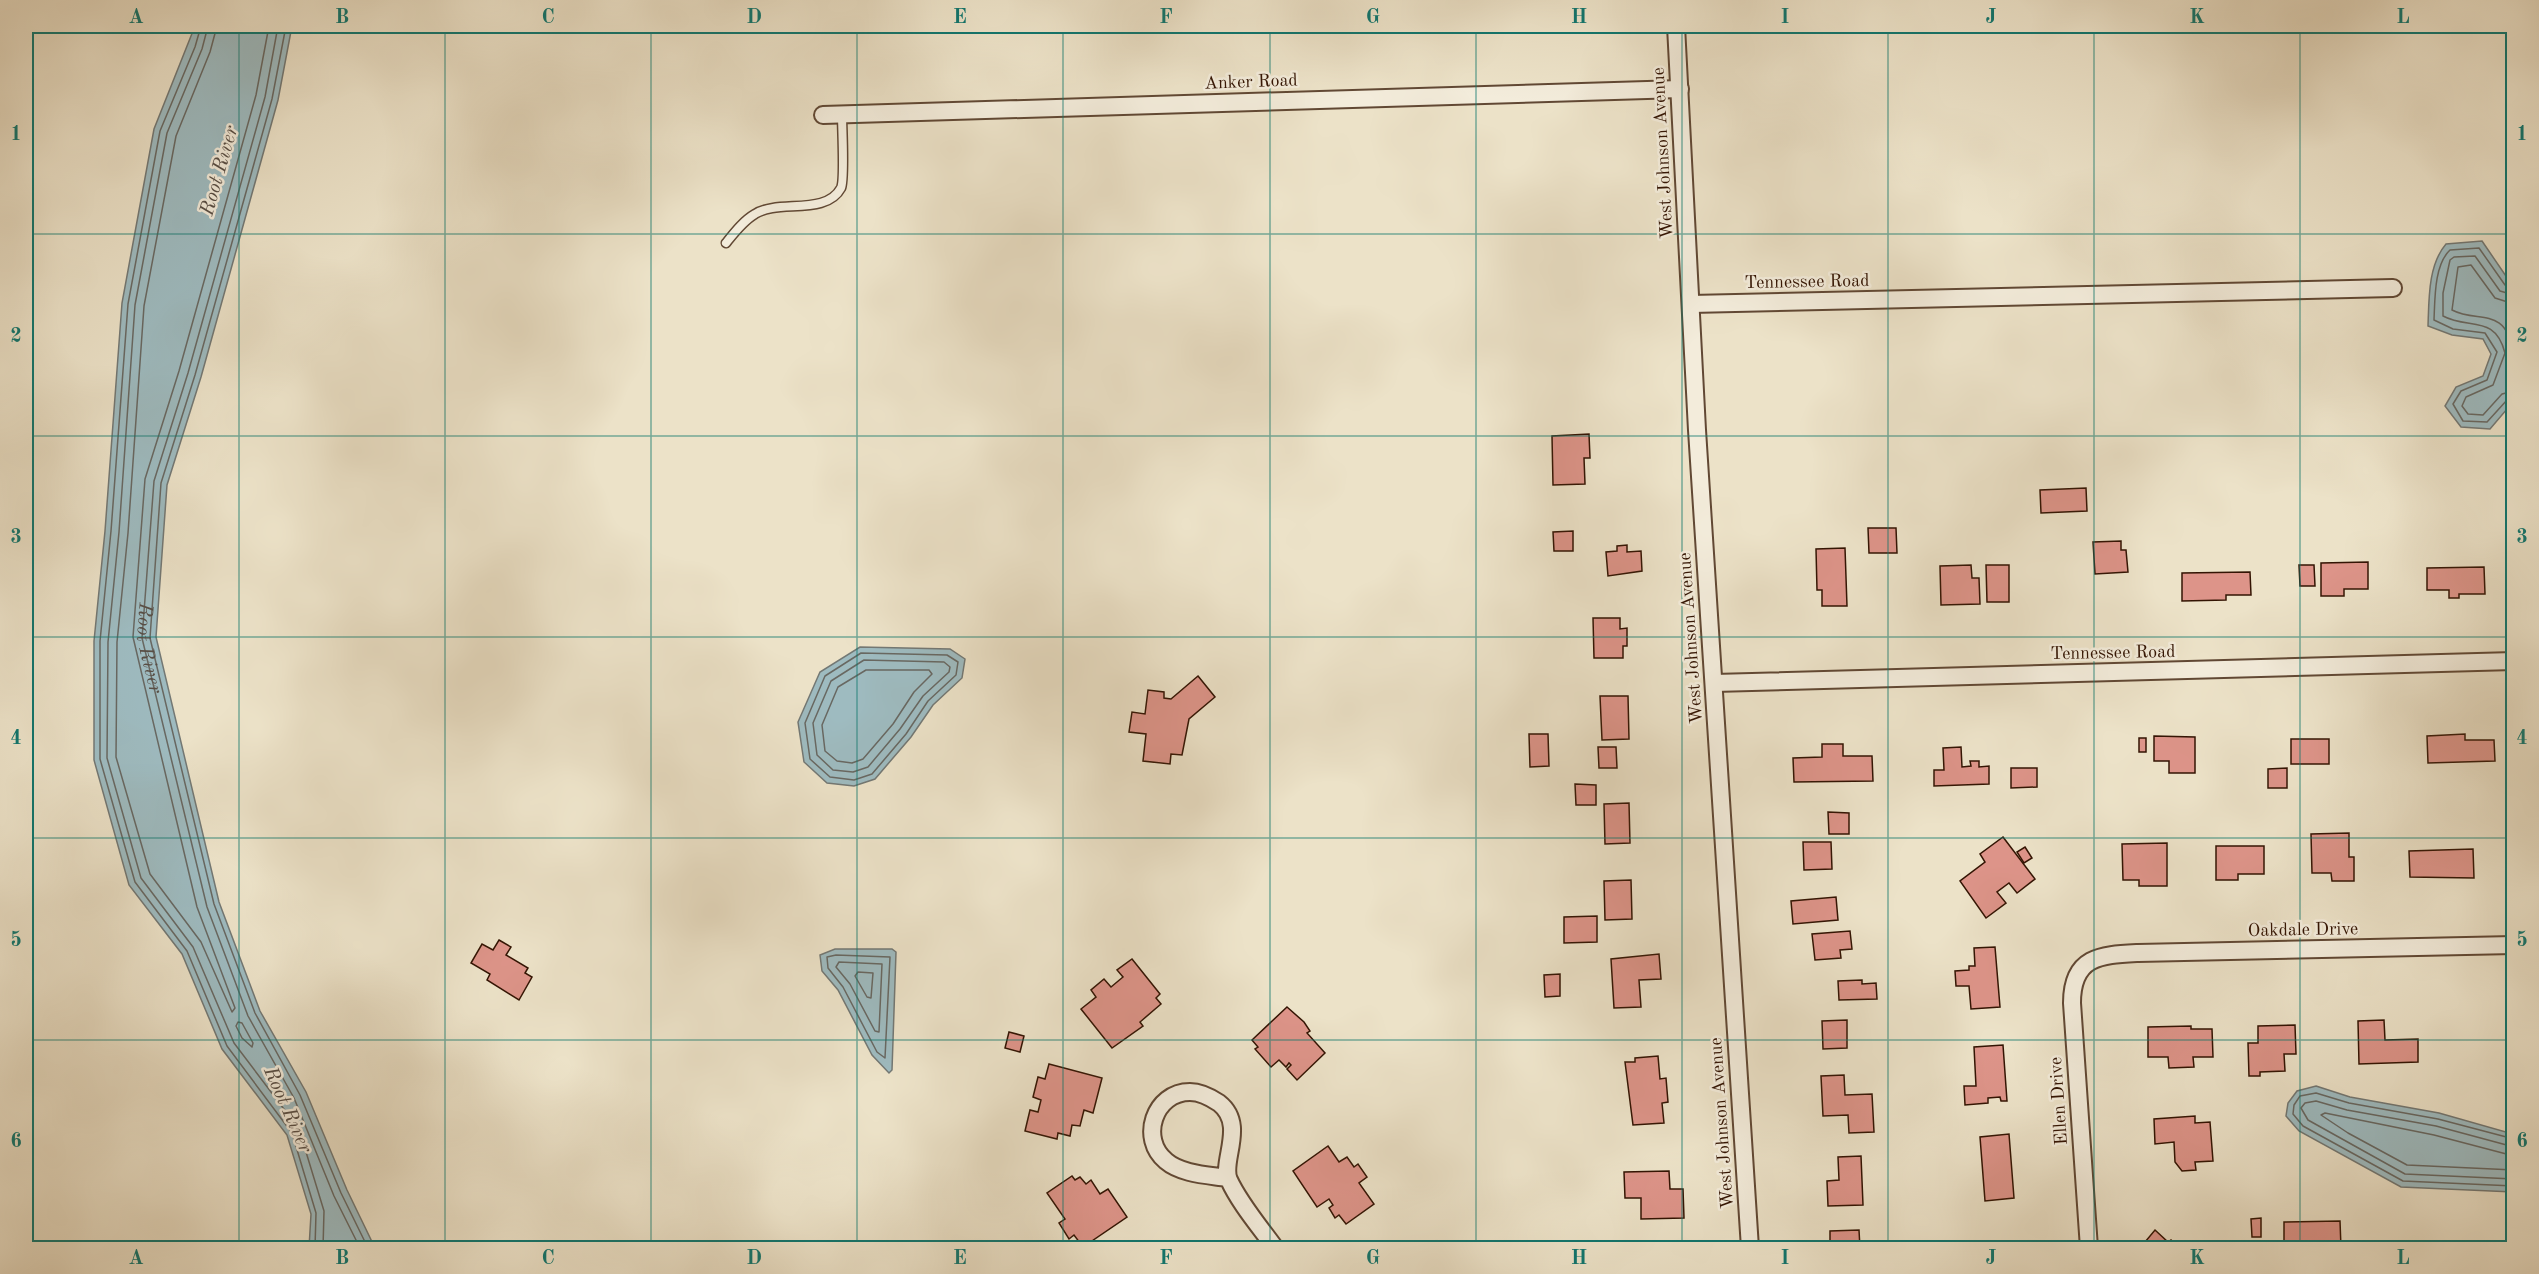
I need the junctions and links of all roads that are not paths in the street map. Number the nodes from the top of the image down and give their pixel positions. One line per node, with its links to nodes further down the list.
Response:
1 (1676, 26): 2 (street, West Johnson Avenue)
2 (1680, 88): 4 (street, Anker Road); 7 (street, West Johnson Avenue)
3 (823, 115): 4 (street, Anker Road)
4 (842, 115): 5 (lane)
5 (726, 243)
6 (2393, 288): 7 (street, Tennessee Road)
7 (1690, 304): 9 (street, West Johnson Avenue)
8 (2514, 661): 9 (street, Tennessee Road)
9 (1714, 683): 14 (street, West Johnson Avenue)
10 (2514, 945): 11 (street, Oakdale Drive)
11 (2094, 958): 15 (street, Ellen Drive)
12 (1227, 1178): 12 (street); 13 (street)
13 (1275, 1248)
14 (1750, 1248)
15 (2089, 1248)

